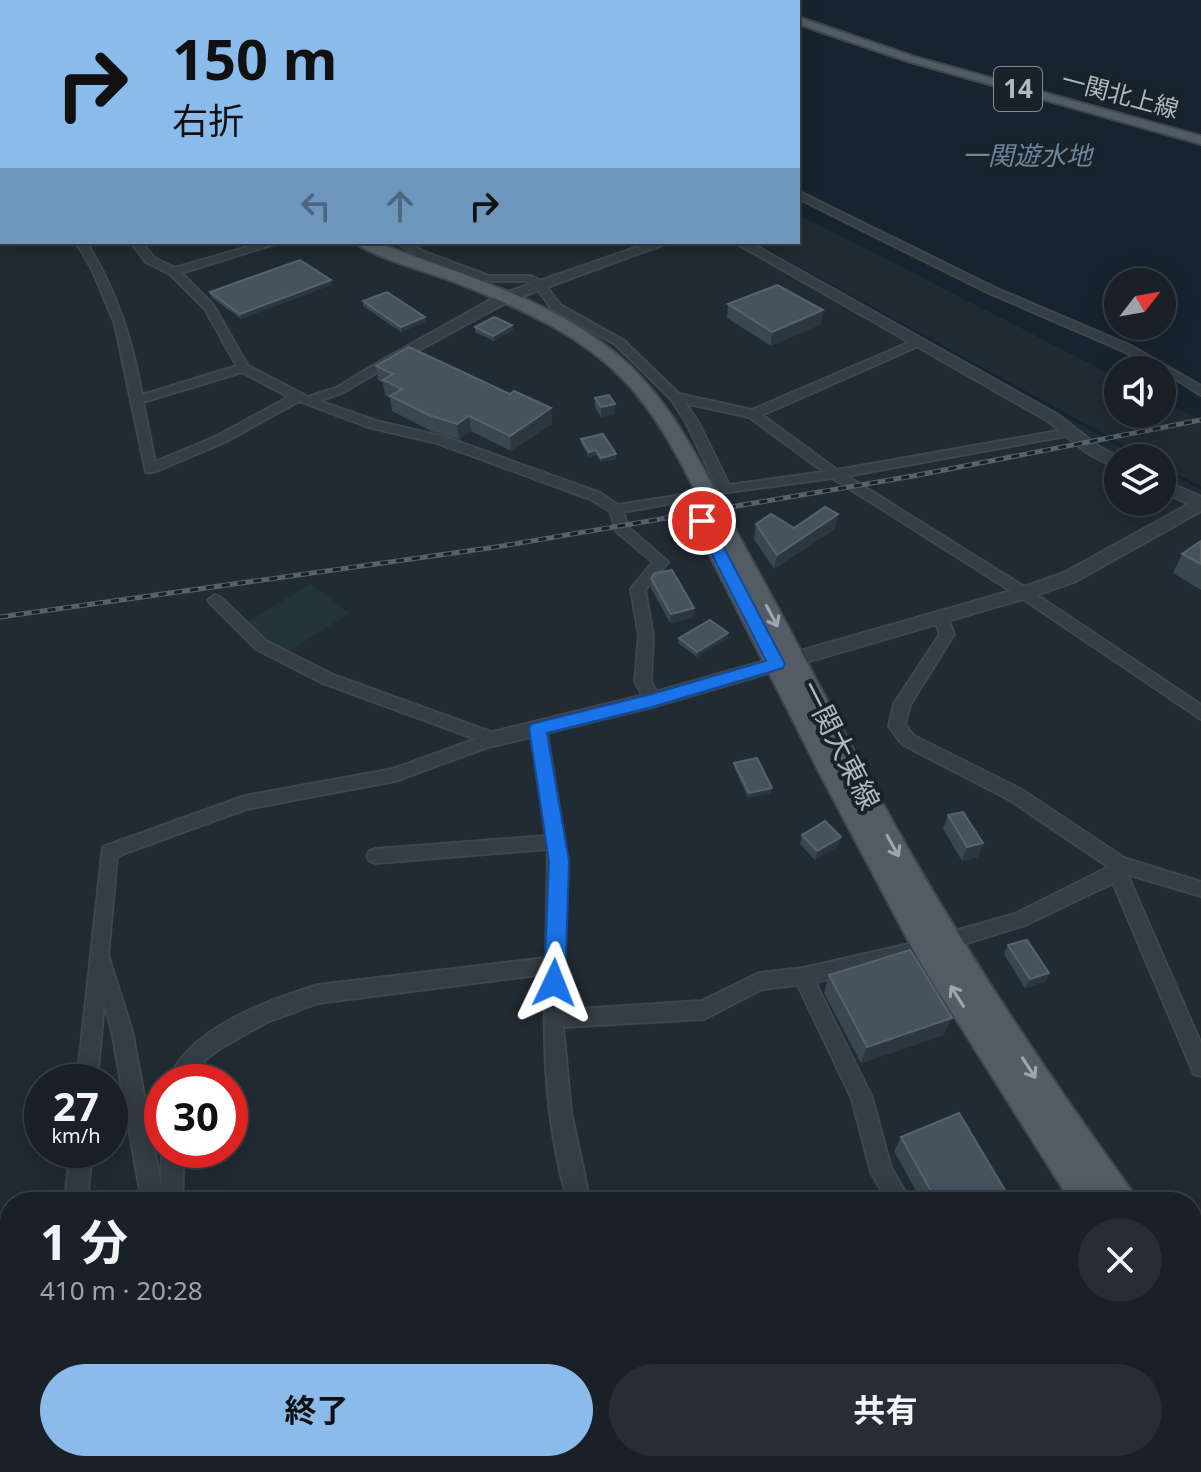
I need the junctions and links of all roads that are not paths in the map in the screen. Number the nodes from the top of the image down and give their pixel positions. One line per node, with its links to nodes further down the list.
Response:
1 (800, 21): 2 (main road, 一関北上線 / 14)
2 (1201, 140)
3 (800, 195): 18 (street)
4 (82, 244): 21 (street)
5 (138, 244): 12 (street)
6 (269, 244): 12 (street)
7 (346, 244): 14 (main road, 一関大東線)
8 (367, 244): 14 (main road, 一関大東線)
9 (405, 244): 13 (street)
10 (658, 244): 13 (street)
11 (744, 244): 15 (street)
12 (174, 272): 17 (street)
13 (540, 285): 14 (street); 19 (street)
14 (499, 300): 16 (street); 27 (main road, 一関大東線); 33 (main road, 一関大東線, one-way to 33)
15 (919, 342): 22 (street); 23 (street)
16 (390, 360): 20 (street)
17 (244, 368): 20 (street); 21 (street)
18 (1201, 391)
19 (675, 397): 22 (street); 25 (street)
20 (304, 398): 21 (street); 29 (street)
21 (137, 400)
22 (753, 414): 25 (street)
23 (1071, 431): 24 (street); 25 (street)
24 (1104, 456)
25 (835, 474): 30 (street)
26 (1176, 492): 28 (street)
27 (690, 496): 29 (street); 33 (main road, 一関大東線)
28 (1201, 504): 30 (street)
29 (616, 509): 34 (street)
30 (1024, 593): 32 (street); 35 (street)
31 (215, 600): 37 (street)
32 (940, 616): 33 (street); 40 (street)
33 (786, 661): 34 (street); 42 (main road, 一関大東線)
34 (652, 700): 36 (street)
35 (1201, 713)
36 (538, 728): 37 (street); 38 (street)
37 (493, 739): 43 (street)
38 (555, 842): 39 (street); 44 (street)
39 (376, 856)
40 (1118, 868): 41 (street); 42 (street); 49 (street)
41 (1201, 889)
42 (937, 944): 45 (street); 57 (main road, 一関大東線, one-way to 42); 58 (main road, 一関大東線, one-way to 58)
43 (100, 952): 47 (street); 53 (street)
44 (555, 965): 46 (street); 48 (street)
45 (803, 976): 46 (street); 56 (street)
46 (554, 1019): 55 (street)
47 (89, 1064)
48 (188, 1064)
49 (1201, 1067)
50 (79, 1168): 52 (street)
51 (172, 1168): 54 (street)
52 (77, 1192)
53 (151, 1192)
54 (171, 1192)
55 (576, 1192)
56 (894, 1192)
57 (1084, 1192)
58 (1112, 1192)

